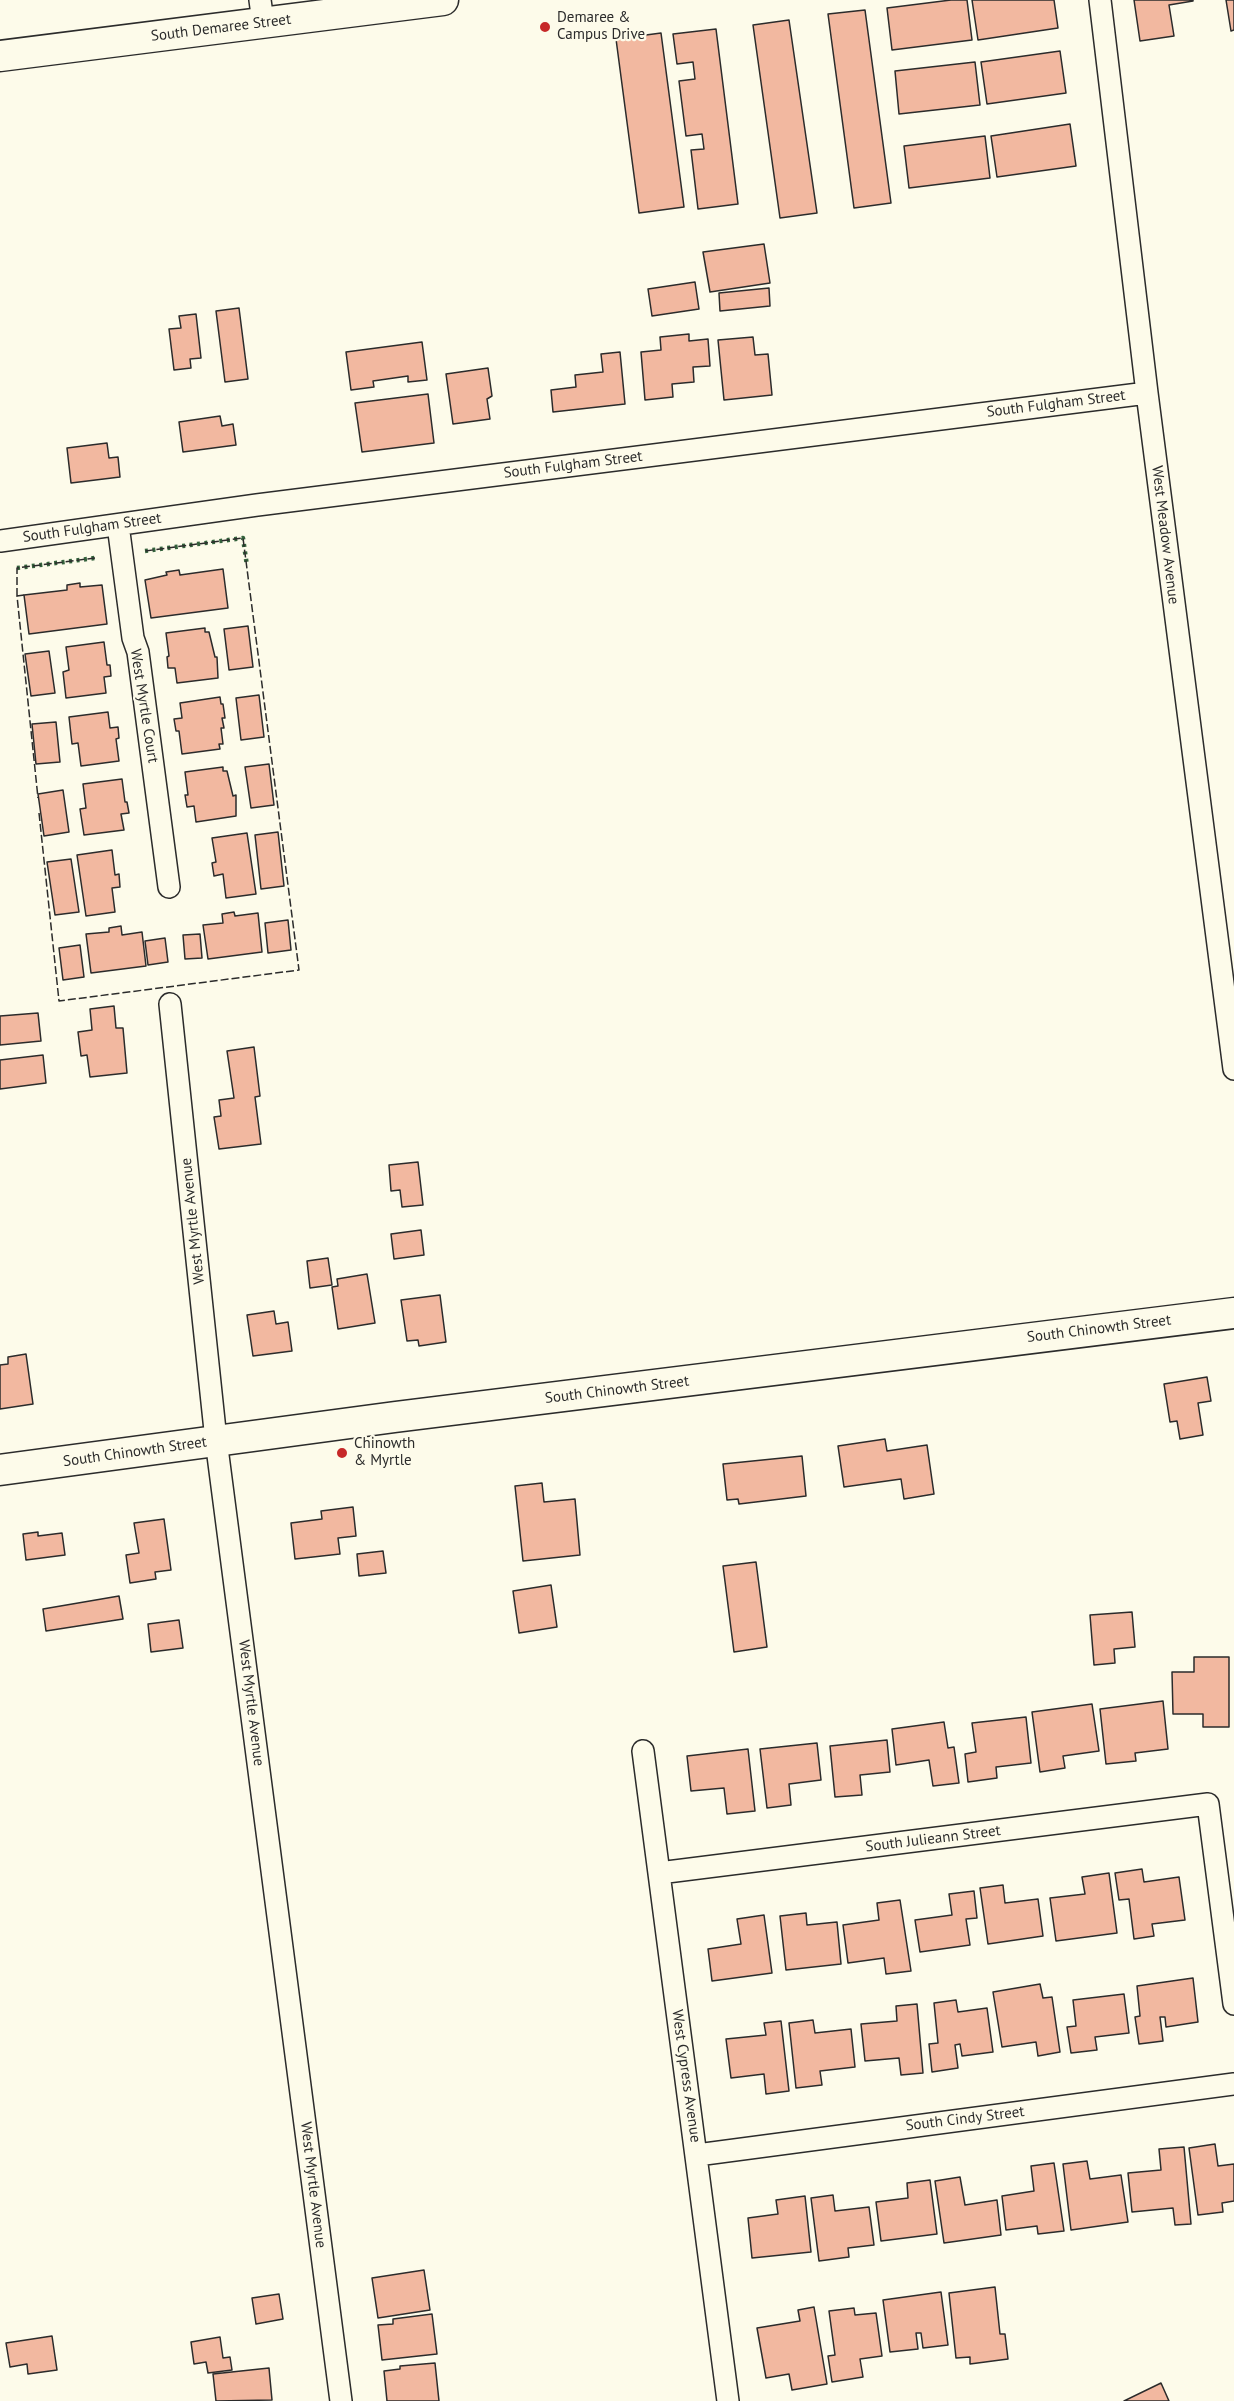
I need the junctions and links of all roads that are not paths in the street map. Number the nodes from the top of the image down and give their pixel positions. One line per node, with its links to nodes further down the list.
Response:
1 (443, 0): 3 (street, South Demaree Street)
2 (1100, 0): 5 (street, West Meadow Avenue)
3 (262, 11): 4 (street, South Demaree Street)
4 (0, 56)
5 (1147, 393): 6 (street, South Fulgham Street); 10 (street, West Meadow Avenue)
6 (118, 525): 7 (street, South Fulgham Street); 8 (street, West Myrtle Court)
7 (0, 541)
8 (169, 887)
9 (170, 1004): 12 (street, West Myrtle Avenue)
10 (1234, 1069)
11 (1234, 1313): 12 (street, South Chinowth Street)
12 (216, 1440): 13 (street, South Chinowth Street); 19 (street, West Myrtle Avenue)
13 (0, 1470)
14 (643, 1751): 15 (street, West Cypress Avenue)
15 (659, 1873): 16 (street, South Julieann Street); 18 (street, West Cypress Avenue)
16 (1234, 2004)
17 (1234, 2084): 18 (street, South Cindy Street)
18 (697, 2155): 20 (street, West Cypress Avenue)
19 (341, 2401)
20 (728, 2401)

